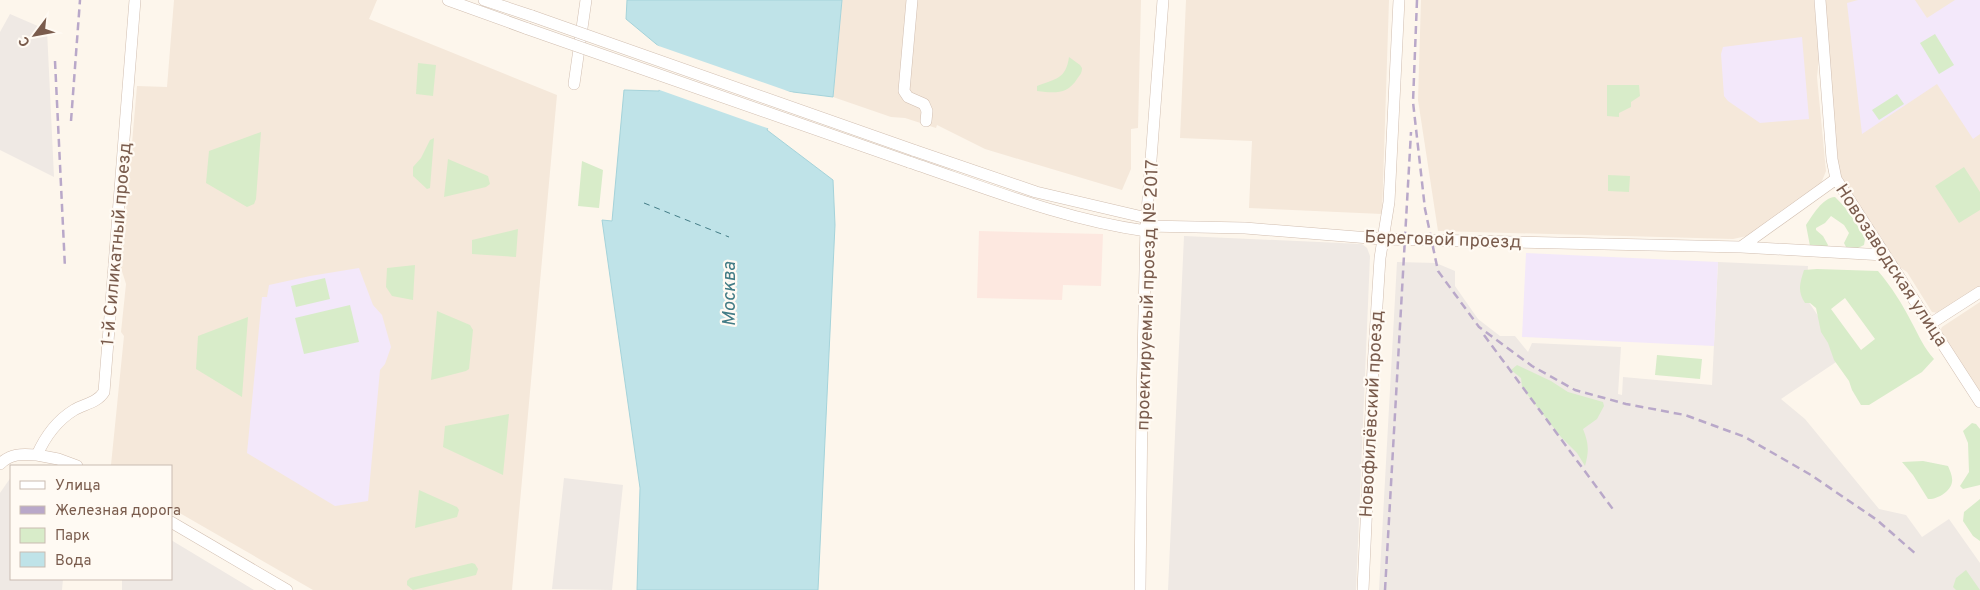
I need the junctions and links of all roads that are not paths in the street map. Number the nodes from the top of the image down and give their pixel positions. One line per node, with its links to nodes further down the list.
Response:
1 (136, 0): 19 (street, 1-й Силикатный проезд)
2 (448, 0): 12 (street, bridge)
3 (484, 0): 12 (street, bridge)
4 (586, 0): 9 (street)
5 (912, 0): 10 (street)
6 (1163, 0): 12 (street, проектируемый проезд № 2017)
7 (1399, 0): 13 (street, Новофилёвский проезд)
8 (1820, 0): 11 (street, Новозаводская улица)
9 (574, 84)
10 (926, 121)
11 (1836, 179): 14 (street); 15 (street, Новозаводская улица)
12 (1146, 225): 13 (street, Береговой проезд); 24 (street, проектируемый проезд № 2017)
13 (1382, 239): 14 (street, Береговой проезд); 25 (street, Новофилёвский проезд)
14 (1741, 247): 15 (street, Береговой проезд)
15 (1884, 255): 17 (street, Новозаводская улица)
16 (1980, 292): 17 (street)
17 (1930, 324): 18 (street, Новозаводская улица)
18 (1980, 402)
19 (36, 455): 20 (street); 21 (street)
20 (0, 464)
21 (74, 465)
22 (172, 523): 23 (street)
23 (287, 590)
24 (1140, 590)
25 (1363, 590)

